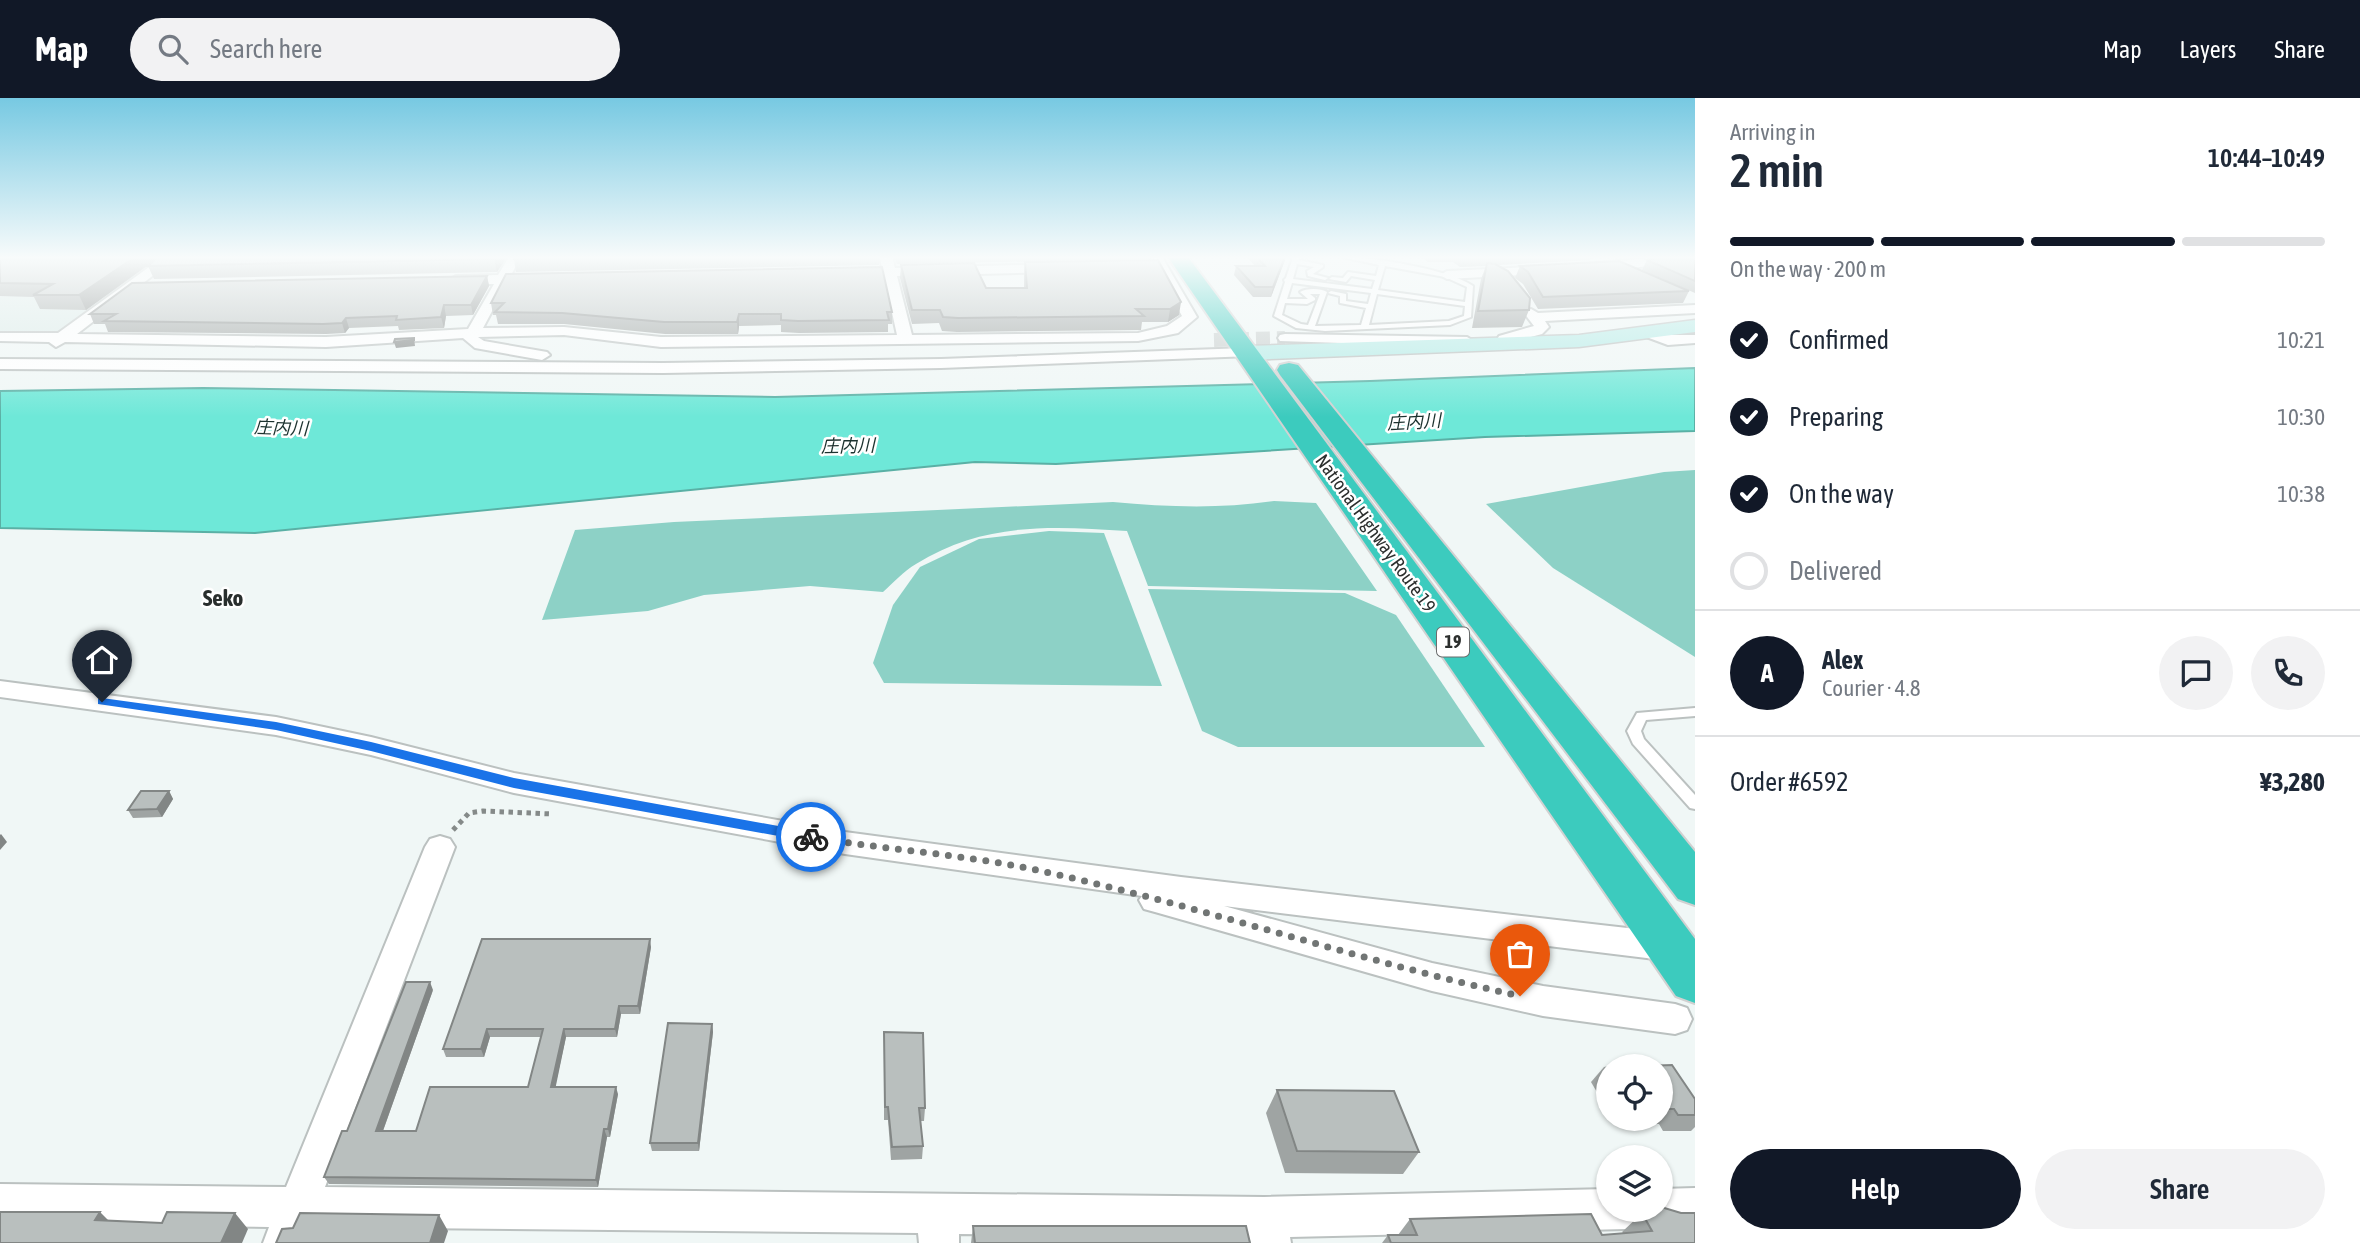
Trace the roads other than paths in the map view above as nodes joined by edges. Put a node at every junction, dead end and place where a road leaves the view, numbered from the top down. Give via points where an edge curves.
1 (98, 310) edge
2 (485, 310) edge
3 (899, 310) edge
4 (1187, 310) edge
5 (1220, 310) edge
6 (1279, 310) edge
7 (1317, 310) edge
8 (1367, 310) edge
9 (1468, 310) edge
10 (1527, 310) edge
11 (1678, 310) edge
12 (1539, 322) junction
13 (1695, 326) edge
14 (1311, 328) junction
15 (1364, 328) junction
16 (1668, 328) junction
17 (473, 331) junction
18 (1646, 332) junction
19 (0, 337) edge
20 (1695, 339) edge
21 (906, 340) junction
22 (1214, 340) tunnel mouth
23 (55, 342) junction
24 (1503, 344) junction
25 (0, 348) edge
26 (1266, 348) junction
27 (1038, 359) junction
28 (0, 364) edge
29 (248, 366) junction
30 (681, 367) junction
31 (0, 689) edge
32 (1695, 712) edge
33 (1695, 804) edge
34 (440, 847) dead end
35 (1025, 868) junction
36 (1695, 886) edge
37 (1675, 968) edge
38 (0, 1204) edge
39 (298, 1206) junction
40 (1695, 1208) edge
41 (1673, 1209) edge
42 (1596, 1211) edge
43 (938, 1228) edge
44 (1267, 1230) edge
45 (283, 1243) edge

1 - 23 street
2 - 17 street
3 - 21 street
4 - 21 street via 1190,317 1182,326 1138,337
5 - 26 highway, National Highway Route 19 / 19
6 - 14 lane via 1278,316
7 - 14 lane
8 - 15 lane
9 - 15 lane via 1467,317 1450,323
10 - 12 street
11 - 12 street
12 - 16 street
12 - 24 street via 1537,331 1504,339
13 - 16 main road
14 - 15 lane
16 - 18 main road
17 - 21 street via 564,331 661,342
17 - 23 street via 326,342
17 - 30 street via 470,338 480,345 573,359
18 - 20 street via 1668,340
18 - 24 main road
19 - 23 street
22 - 27 street
23 - 25 street
23 - 29 street
24 - 26 main road
26 - 27 street via 1151,358
26 - 36 highway, National Highway Route 19 / 19
26 - 37 highway, National Highway Route 19 / 19
27 - 30 street
28 - 29 street
29 - 30 street
31 - 35 street via 276,726 514,783 639,807
32 - 33 lane via 1642,716 1634,731
34 - 39 street
35 - 37 street
35 - 37 street via 1204,912 1432,977 1543,1001
38 - 39 street
39 - 43 street
39 - 45 street
40 - 41 street
42 - 44 street
43 - 44 street

